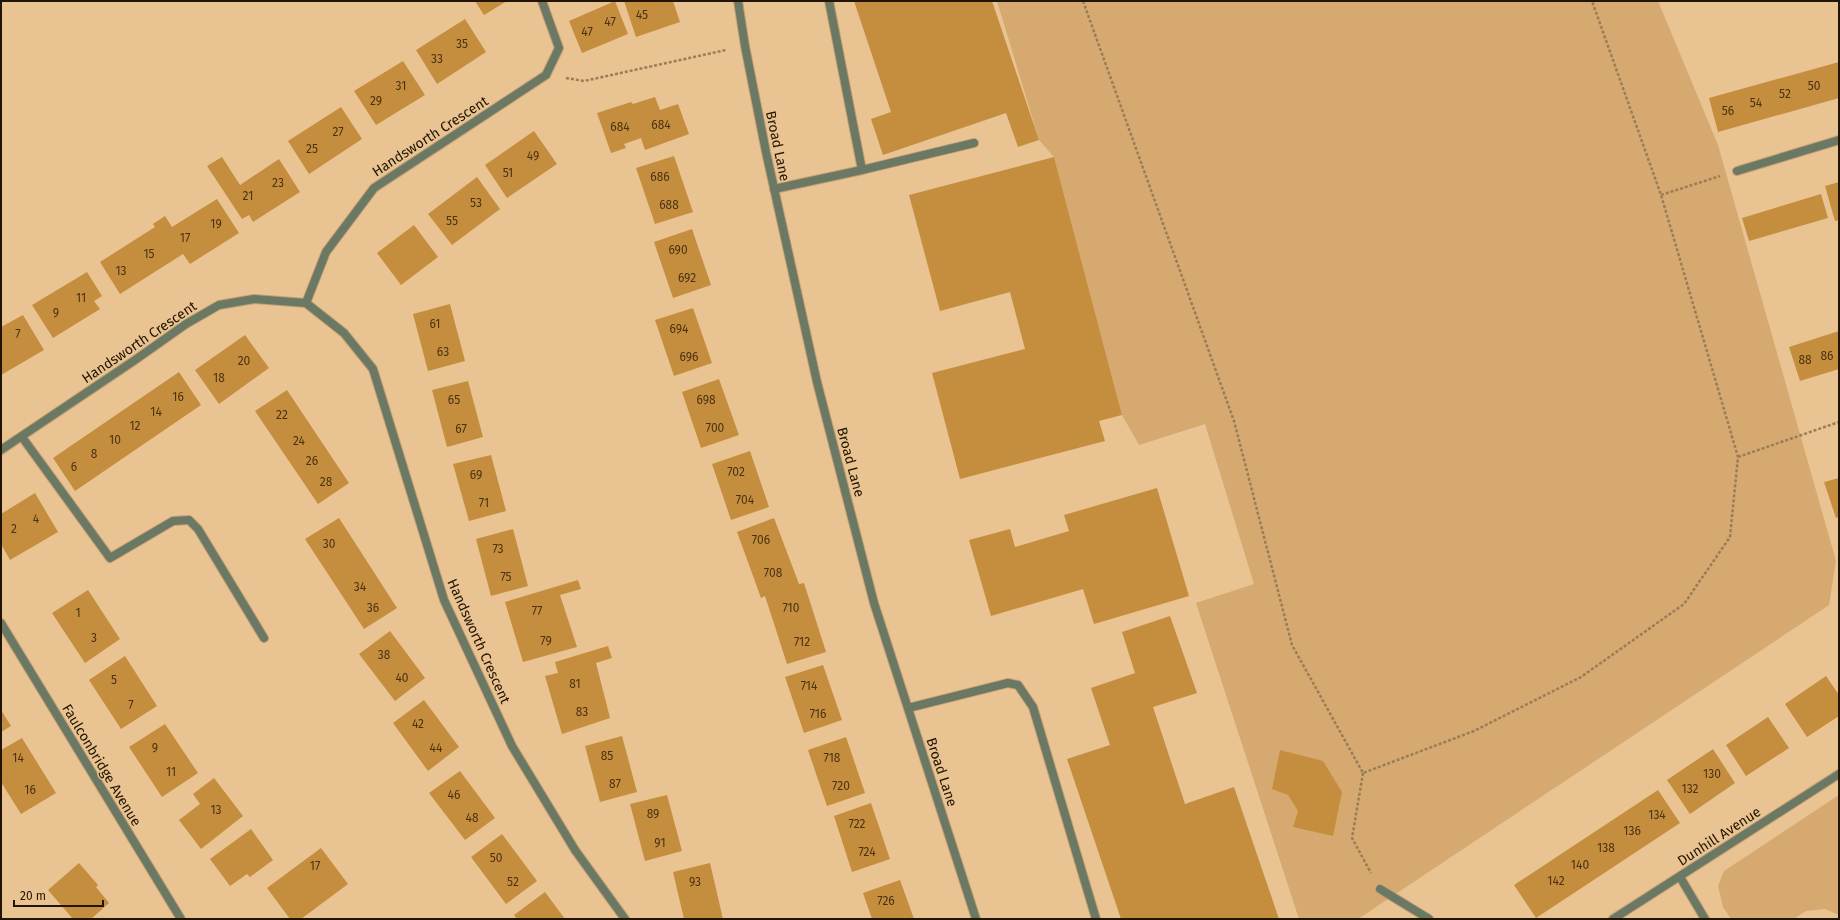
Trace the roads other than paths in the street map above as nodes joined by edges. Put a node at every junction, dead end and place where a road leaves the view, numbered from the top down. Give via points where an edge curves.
1 (542, 1) edge
2 (738, 1) edge
3 (829, 1) edge
4 (1839, 140) edge
5 (974, 143) dead end
6 (862, 170) junction
7 (1737, 171) road end
8 (774, 189) junction
9 (306, 303) junction
10 (22, 437) junction
11 (1, 450) edge
12 (1, 623) edge
13 (264, 638) dead end
14 (908, 708) junction
15 (1839, 774) edge
16 (1680, 877) junction
17 (1380, 889) road end
18 (181, 919) edge
19 (625, 919) edge
20 (976, 919) edge
21 (1096, 919) edge
22 (1429, 919) edge
23 (1613, 919) edge
24 (1705, 919) edge

1 - 9 street, Handsworth Crescent via 559,48 546,75 374,188 326,252
2 - 8 street, Broad Lane via 744,46
3 - 6 street
4 - 7 street
5 - 6 street
6 - 8 street
8 - 14 street, Broad Lane via 817,382 874,602
9 - 10 street, Handsworth Crescent via 254,299 219,305 186,324
9 - 19 street, Handsworth Crescent via 344,333 373,369 444,600 512,746 575,850
10 - 11 street, Handsworth Crescent
10 - 13 street via 110,558 173,521 190,520
12 - 18 street, Faulconbridge Avenue
14 - 20 street, Broad Lane
14 - 21 street via 1008,683 1018,685 1033,707
15 - 16 street, Dunhill Avenue
16 - 23 street, Dunhill Avenue
16 - 24 street
17 - 22 street

